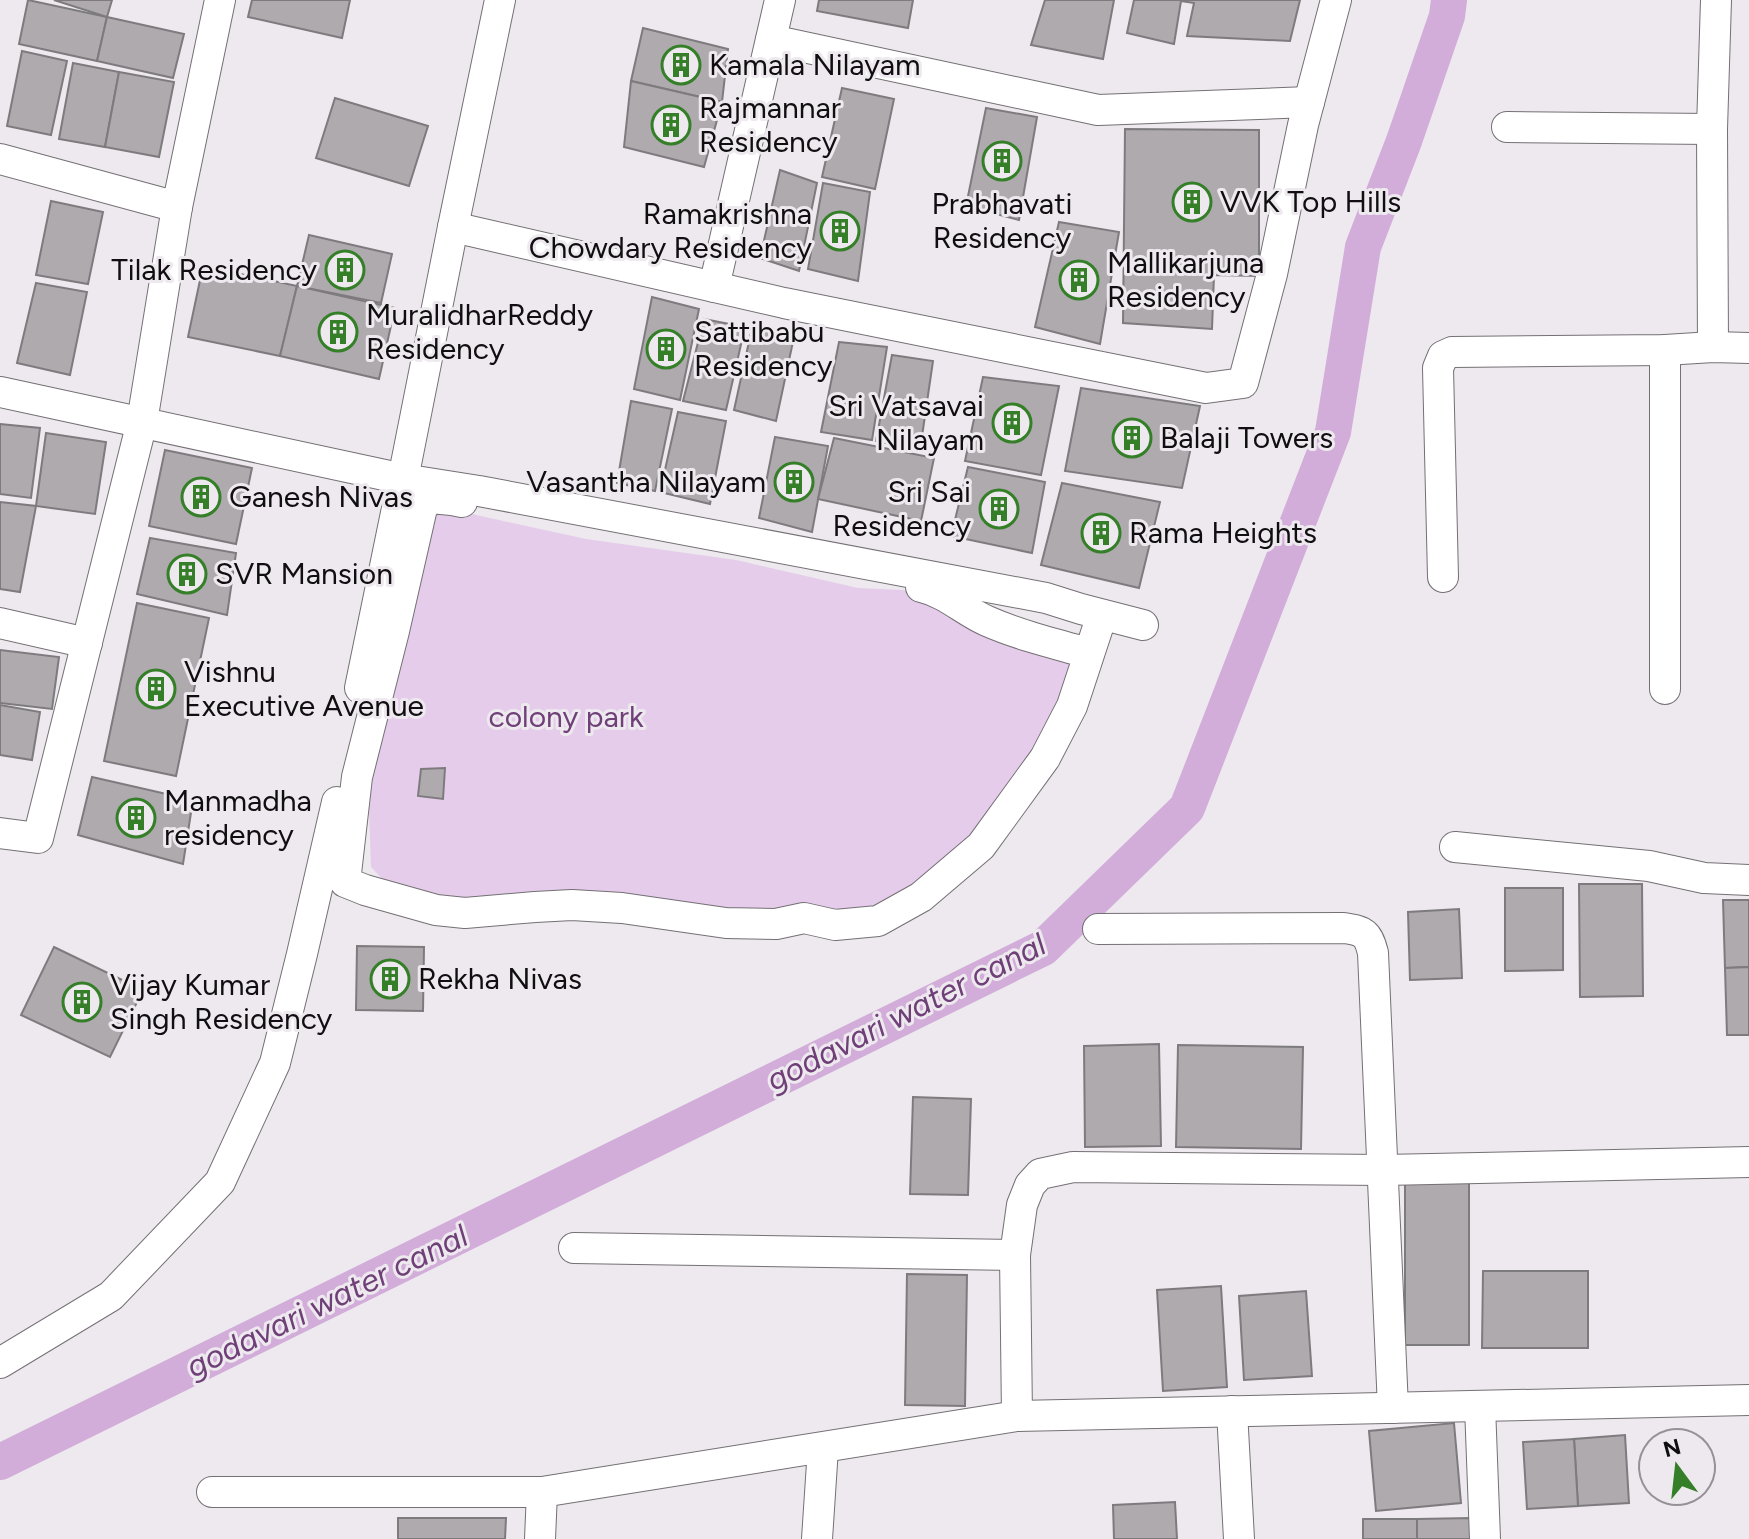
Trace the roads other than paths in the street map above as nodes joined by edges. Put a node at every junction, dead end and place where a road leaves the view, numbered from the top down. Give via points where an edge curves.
1 (220, 0) edge
2 (500, 0) edge
3 (780, 0) edge
4 (1336, 0) edge
5 (1716, 0) edge
6 (771, 40) junction
7 (1309, 102) junction
8 (1507, 127) dead end
9 (1712, 129) junction
10 (0, 159) edge
11 (177, 207) junction
12 (453, 227) junction
13 (714, 287) junction
14 (1713, 347) junction
15 (1749, 348) edge
16 (1665, 350) junction
17 (0, 392) edge
18 (142, 422) junction
19 (403, 479) junction
20 (1443, 577) dead end
21 (1102, 615) junction
22 (0, 623) edge
23 (1143, 625) dead end
24 (87, 643) junction
25 (1088, 653) junction
26 (1665, 689) dead end
27 (0, 833) edge
28 (1455, 847) dead end
29 (1749, 880) edge
30 (1098, 929) dead end
31 (1749, 1162) edge
32 (1384, 1170) junction
33 (574, 1248) dead end
34 (1015, 1255) junction
35 (0, 1363) edge
36 (1749, 1400) edge
37 (1480, 1406) junction
38 (1393, 1408) junction
39 (1232, 1411) junction
40 (1017, 1416) junction
41 (823, 1448) junction
42 (212, 1492) dead end
43 (542, 1492) junction
44 (540, 1539) edge
45 (817, 1539) edge
46 (1239, 1539) edge
47 (1485, 1539) edge

1 - 11 street
2 - 12 street
3 - 6 street
4 - 7 street
5 - 9 street
6 - 7 street via 1098,110
6 - 13 street
7 - 13 street via 1243,383 1206,388
8 - 9 street
9 - 14 street
10 - 11 street
11 - 18 street
12 - 13 street
12 - 19 street
14 - 15 street
14 - 16 street
16 - 20 street via 1443,356 1438,368
16 - 26 street
17 - 18 street
18 - 19 street
18 - 24 street
19 - 21 street via 1046,598
19 - 35 street via 336,805 275,1063 220,1182 111,1296
21 - 23 street
21 - 25 street
22 - 24 street
24 - 27 street via 38,838
25 - 25 street via 986,620 937,591 905,583 617,538 430,498 422,508 357,777 345,882 436,910 465,913 572,905 726,923 878,921 921,897 981,846 1045,758 1072,706
28 - 29 street
30 - 32 street via 1344,928 1369,938
31 - 32 street
32 - 34 street via 1073,1167 1040,1174 1022,1205
32 - 38 street
33 - 34 street
34 - 40 street
36 - 37 street
37 - 38 street
37 - 47 street
38 - 39 street
39 - 40 street
39 - 46 street
40 - 41 street
41 - 43 street
41 - 45 street
42 - 43 street
43 - 44 street

